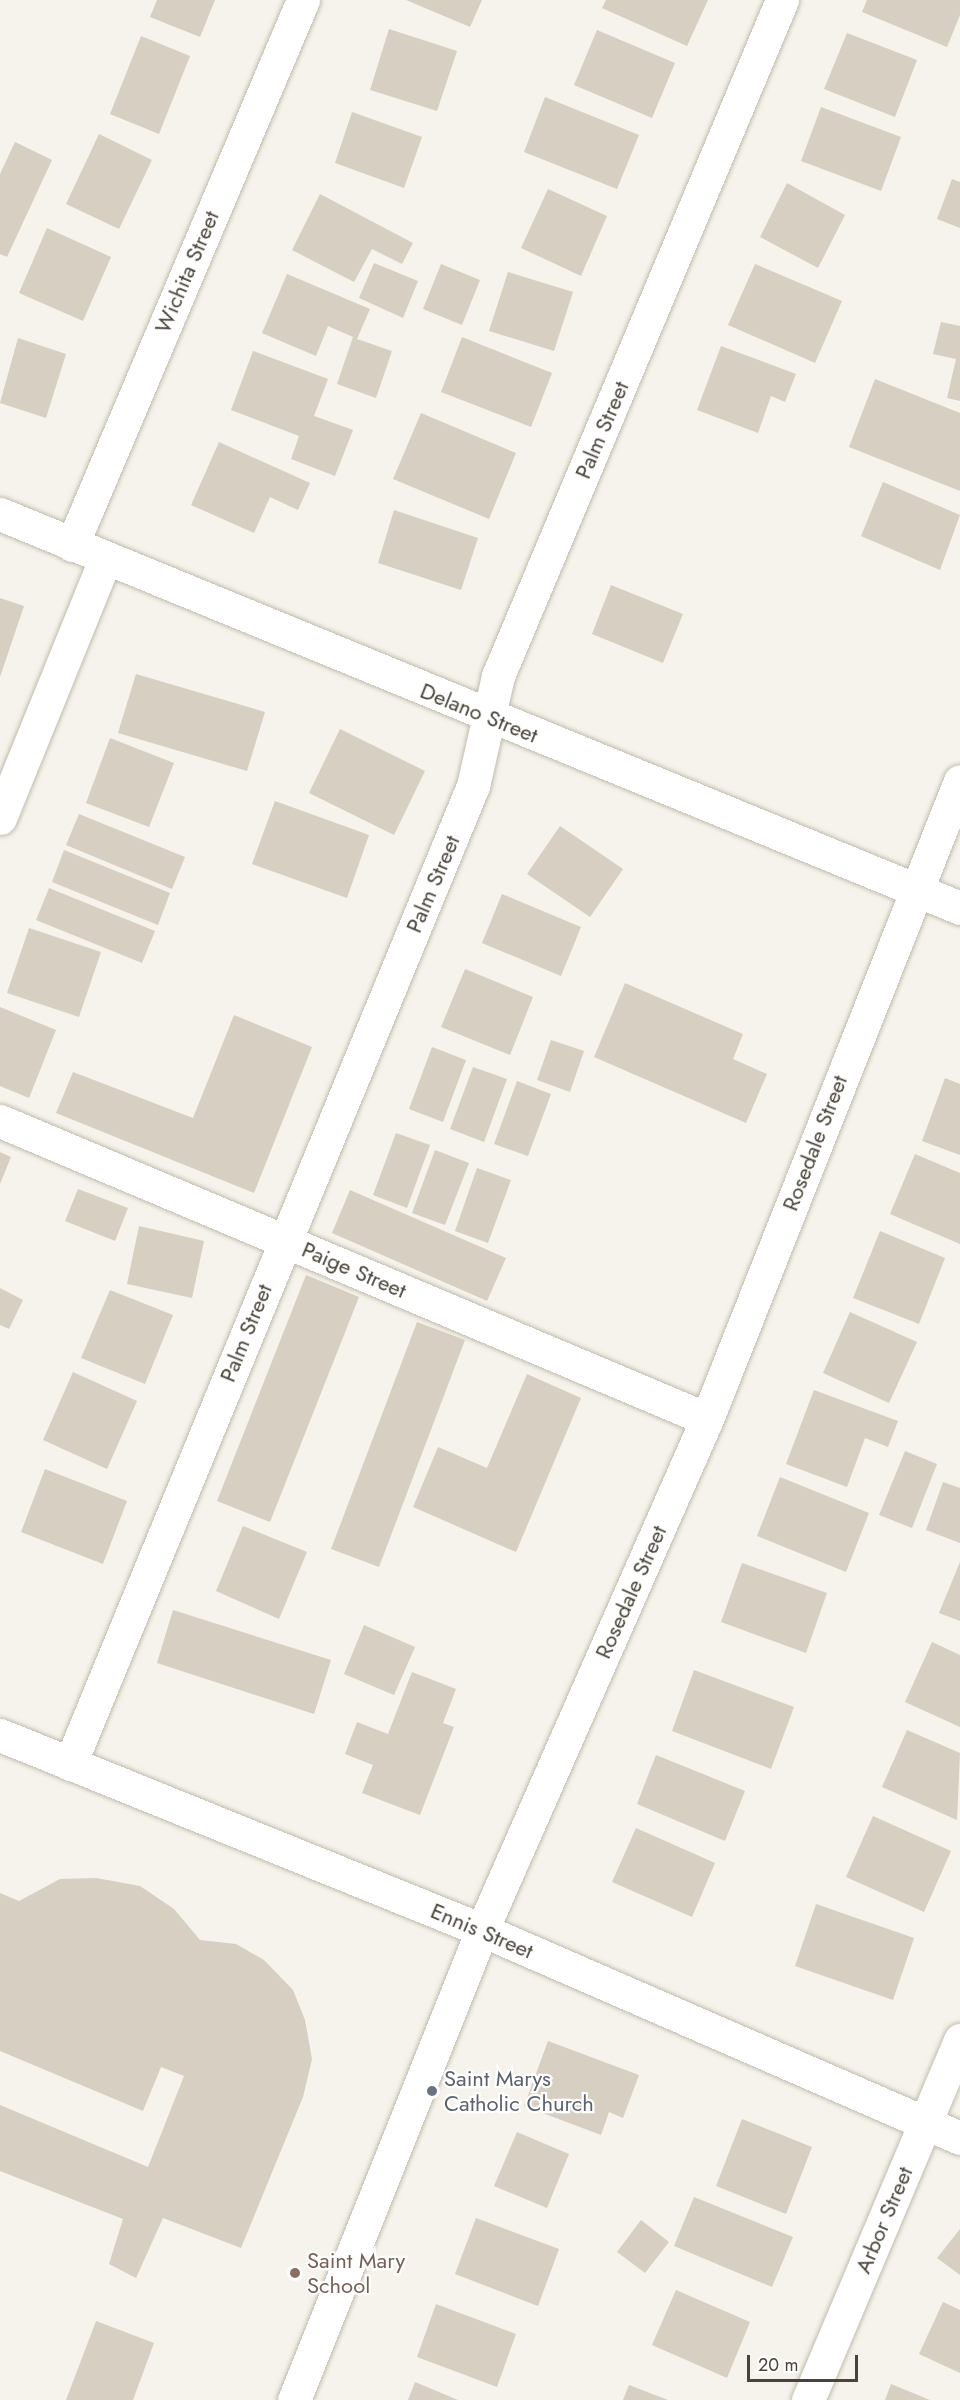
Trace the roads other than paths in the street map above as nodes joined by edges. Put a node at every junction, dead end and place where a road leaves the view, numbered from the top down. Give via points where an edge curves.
1 (303, 0) edge
2 (782, 0) edge
3 (0, 514) edge
4 (72, 545) junction
5 (105, 560) junction
6 (490, 718) junction
7 (960, 781) edge
8 (0, 818) edge
9 (914, 890) junction
10 (960, 908) edge
11 (0, 1121) edge
12 (283, 1240) junction
13 (707, 1419) junction
14 (0, 1735) edge
15 (70, 1764) junction
16 (482, 1930) junction
17 (960, 2040) edge
18 (925, 2124) junction
19 (960, 2138) edge
20 (294, 2400) edge
21 (808, 2400) edge

1 - 4 street, Wichita Street
2 - 6 street, Palm Street via 498,676
3 - 4 street, Delano Street
4 - 5 street, Delano Street
5 - 6 street, Delano Street
5 - 8 street
6 - 9 street, Delano Street
6 - 12 street, Palm Street via 473,786
7 - 9 street, Rosedale Street
9 - 10 street, Delano Street
9 - 13 street, Rosedale Street
11 - 12 street, Paige Street
12 - 13 street, Paige Street
12 - 15 street, Palm Street
13 - 16 street, Rosedale Street
14 - 15 street, Ennis Street
15 - 16 street, Ennis Street
16 - 18 street, Ennis Street
16 - 20 street, Rosedale Street
17 - 18 street, Arbor Street
18 - 19 street, Ennis Street
18 - 21 street, Arbor Street

